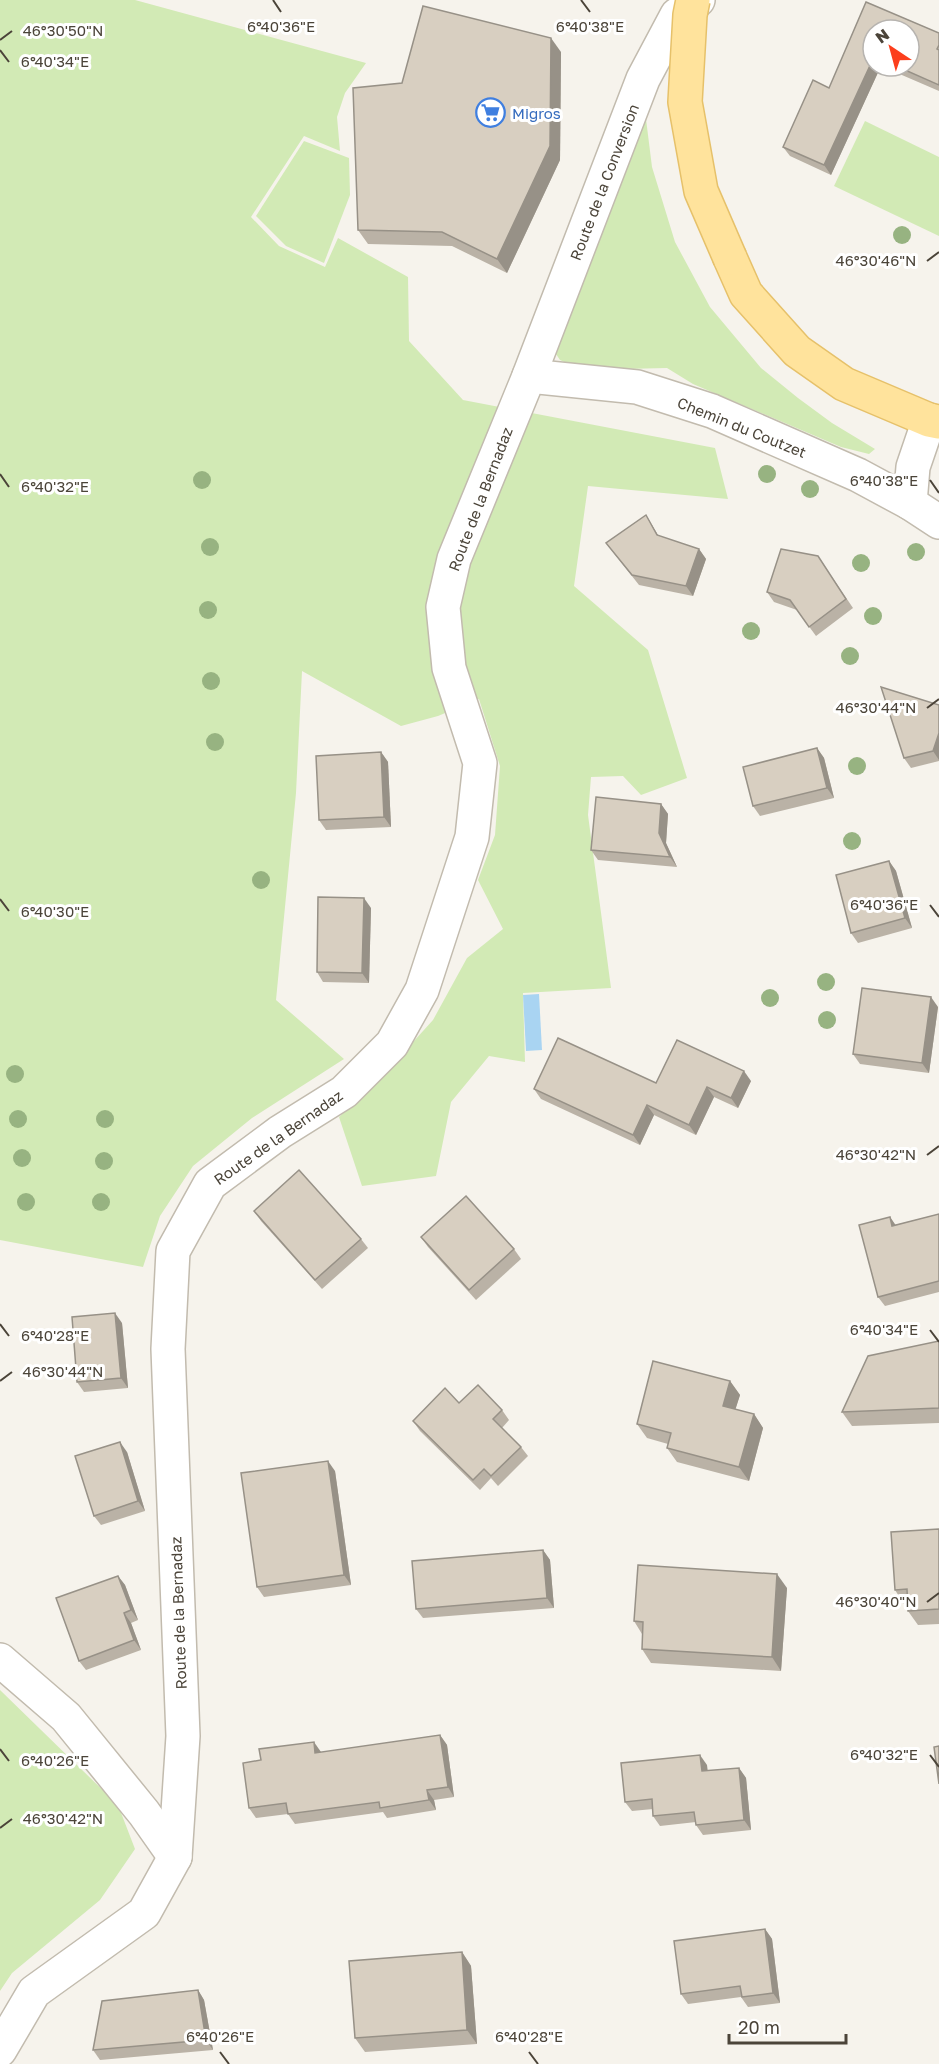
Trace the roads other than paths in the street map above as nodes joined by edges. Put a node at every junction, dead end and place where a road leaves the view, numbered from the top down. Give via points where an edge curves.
1 (695, 0) edge
2 (529, 376) junction
3 (934, 421) edge
4 (910, 503) junction
5 (939, 522) edge
6 (0, 1660) edge
7 (175, 1857) junction
8 (0, 2050) edge

1 - 2 street, Route de la Conversion via 677,15 643,79
1 - 3 main road, bridge via 690,15 685,102 701,191 746,294 797,351 844,384
2 - 4 street, Chemin du Coutzet via 637,387 712,411 858,475
2 - 7 street, Route de la Bernadaz via 454,559 443,607 449,668 480,763 472,837 422,990 392,1044 344,1092 280,1132 210,1184 173,1251 168,1349 183,1736
3 - 4 street via 913,467
4 - 5 street, Chemin du Coutzet
6 - 7 street via 66,1717
7 - 8 street, Route de la Bernadaz via 144,1913 34,1992

